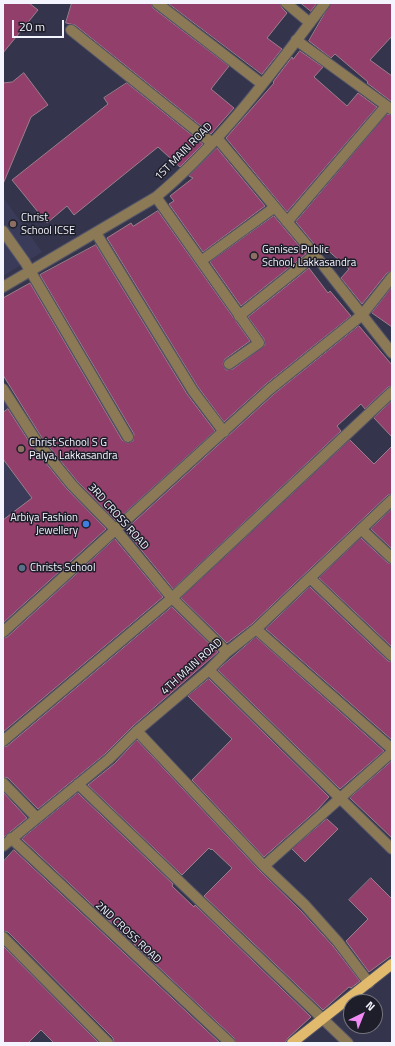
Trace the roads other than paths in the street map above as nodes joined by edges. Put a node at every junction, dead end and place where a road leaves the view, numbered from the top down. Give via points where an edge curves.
1 (157, 3) edge
2 (286, 3) edge
3 (325, 3) edge
4 (310, 23) junction
5 (71, 30) dead end
6 (296, 40) junction
7 (262, 84) junction
8 (389, 108) edge
9 (214, 140) junction
10 (156, 196) junction
11 (275, 206) junction
12 (287, 222) junction
13 (3, 231) edge
14 (96, 233) junction
15 (315, 255) junction
16 (201, 261) junction
17 (30, 271) junction
18 (392, 277) edge
19 (3, 287) edge
20 (362, 314) junction
21 (239, 316) junction
22 (392, 353) edge
23 (229, 364) dead end
24 (3, 389) edge
25 (392, 392) edge
26 (224, 432) junction
27 (128, 437) dead end
28 (392, 500) edge
29 (361, 529) junction
30 (116, 530) junction
31 (392, 558) edge
32 (310, 578) junction
33 (172, 598) junction
34 (256, 629) junction
35 (3, 632) edge
36 (227, 652) junction
37 (392, 656) edge
38 (209, 670) junction
39 (137, 732) junction
40 (3, 741) edge
41 (392, 751) edge
42 (3, 783) edge
43 (78, 784) junction
44 (340, 799) junction
45 (36, 817) junction
46 (11, 838) junction
47 (3, 846) edge
48 (392, 849) edge
49 (264, 866) junction
50 (3, 937) edge
51 (392, 964) edge
52 (369, 983) junction
53 (322, 1019) junction
54 (108, 1043) edge
55 (230, 1043) edge
56 (292, 1043) edge
57 (348, 1043) edge

1 - 7 street
2 - 4 street
3 - 4 street, 1ST MAIN ROAD
4 - 6 street, 1ST MAIN ROAD
5 - 9 street
6 - 7 street, 1ST MAIN ROAD
6 - 8 street
7 - 9 street, 1ST MAIN ROAD
8 - 12 street
9 - 10 street, 1ST MAIN ROAD via 178,178
9 - 11 street
10 - 14 street, 1ST MAIN ROAD
10 - 16 street
11 - 12 street
11 - 16 street
12 - 15 street
13 - 17 street
14 - 17 street, 1ST MAIN ROAD
14 - 26 street via 193,391
15 - 20 street
15 - 21 street
16 - 21 street
17 - 19 street, 1ST MAIN ROAD
17 - 27 street
18 - 20 street
20 - 22 street
20 - 26 street via 270,389
21 - 23 street via 259,343
24 - 30 street, 3RD CROSS ROAD via 37,442 72,485
25 - 33 street
26 - 30 street
28 - 29 street, 4TH MAIN ROAD
29 - 31 street
29 - 32 street, 4TH MAIN ROAD
30 - 33 street, 3RD CROSS ROAD
30 - 35 street
32 - 34 street, 4TH MAIN ROAD
32 - 37 street
33 - 36 street, 3RD CROSS ROAD
33 - 40 street
34 - 36 street, 4TH MAIN ROAD
34 - 41 street
36 - 38 street, 4TH MAIN ROAD
38 - 39 street, 4TH MAIN ROAD
38 - 44 street
39 - 43 street, 4TH MAIN ROAD
39 - 49 street
41 - 44 street
42 - 45 street
43 - 45 street, 4TH MAIN ROAD
43 - 53 street
44 - 48 street
44 - 49 street
45 - 46 street, 4TH MAIN ROAD
46 - 47 street, 4TH MAIN ROAD
46 - 55 street, 2ND CROSS ROAD
49 - 52 street via 304,904 338,942
50 - 54 street
51 - 52 main road
52 - 53 main road
53 - 56 main road
53 - 57 street

